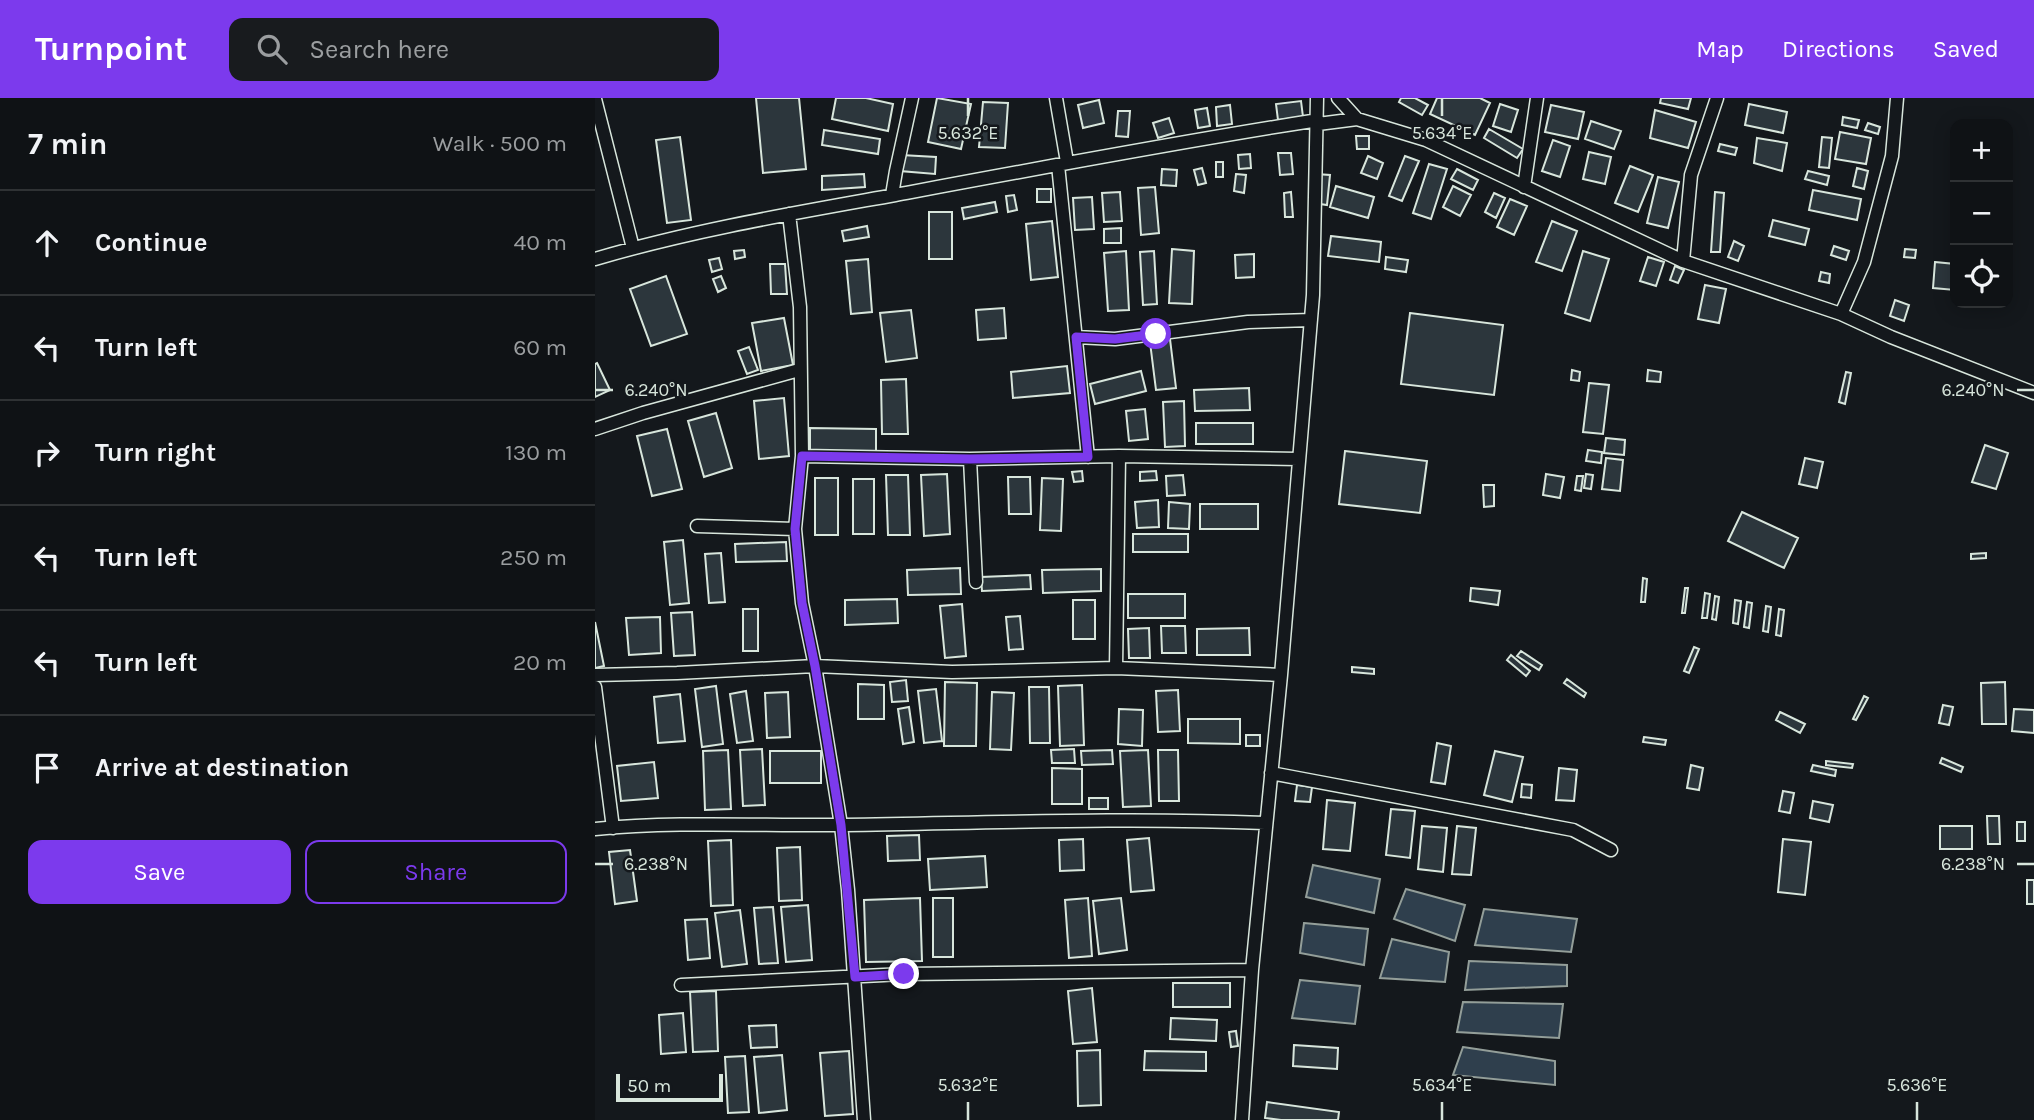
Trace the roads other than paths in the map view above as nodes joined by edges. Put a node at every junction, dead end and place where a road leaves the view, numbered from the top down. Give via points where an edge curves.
1 (912, 98) edge
2 (1056, 98) edge
3 (1317, 98) edge
4 (1338, 98) edge
5 (1537, 98) edge
6 (1717, 98) edge
7 (1897, 98) edge
8 (595, 99) edge
9 (1357, 119) junction
10 (1318, 124) junction
11 (1063, 164) junction
12 (1524, 187) junction
13 (892, 195) junction
14 (789, 214) junction
15 (633, 248) junction
16 (595, 258) edge
17 (1683, 261) junction
18 (1841, 314) junction
19 (1311, 320) junction
20 (1076, 337) junction
21 (799, 370) junction
22 (2034, 393) edge
23 (595, 429) edge
24 (802, 456) junction
25 (1119, 456) junction
26 (1088, 457) junction
27 (970, 459) junction
28 (1298, 459) junction
29 (697, 526) dead end
30 (795, 529) junction
31 (976, 582) dead end
32 (815, 666) junction
33 (1116, 668) junction
34 (595, 675) edge
35 (1281, 675) junction
36 (595, 687) edge
37 (1271, 773) junction
38 (1265, 823) junction
39 (841, 825) junction
40 (613, 828) junction
41 (595, 829) edge
42 (1611, 850) dead end
43 (1252, 971) junction
44 (855, 977) junction
45 (681, 985) dead end
46 (864, 1120) edge
47 (1242, 1120) edge

1 - 13 street
2 - 11 street
3 - 10 street
4 - 9 street
5 - 12 street
6 - 17 street via 1691,175
7 - 18 street via 1892,156 1864,262
8 - 15 street
9 - 10 street
9 - 12 street via 1426,141
10 - 11 street via 1312,121
10 - 19 street
11 - 13 street
11 - 20 street
12 - 17 street
13 - 14 street
14 - 15 street
14 - 21 street via 800,307
15 - 16 street
17 - 18 street
18 - 22 street
19 - 20 street via 1248,322 1115,339
19 - 28 street
20 - 26 street
21 - 23 street
21 - 24 street
24 - 27 street
24 - 30 street
25 - 26 street
25 - 28 street
25 - 33 street
26 - 27 street
27 - 31 street
28 - 35 street
29 - 30 street
30 - 32 street via 802,603
32 - 33 street via 952,672
32 - 34 street
32 - 39 street
33 - 35 street
35 - 37 street
36 - 40 street
37 - 38 street
37 - 42 street via 1573,830
38 - 39 street
38 - 43 street
39 - 40 street
39 - 44 street
40 - 41 street
43 - 44 street
43 - 47 street
44 - 45 street
44 - 46 street

